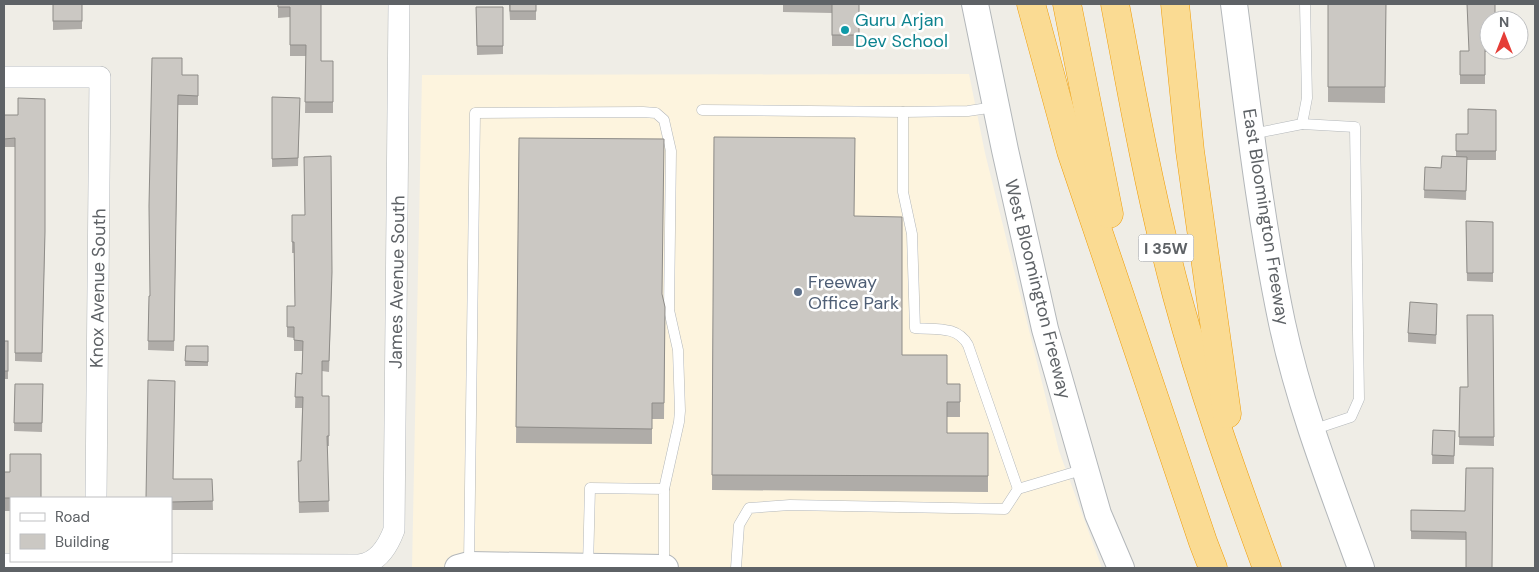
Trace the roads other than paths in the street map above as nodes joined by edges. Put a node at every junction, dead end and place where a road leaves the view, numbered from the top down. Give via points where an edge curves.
1 (399, 4) edge
2 (975, 4) edge
3 (1031, 4) edge
4 (1067, 4) edge
5 (1114, 4) edge
6 (1175, 4) edge
7 (1234, 4) edge
8 (1305, 4) edge
9 (4, 76) edge
10 (996, 107) junction
11 (702, 110) dead end
12 (903, 112) junction
13 (1302, 124) junction
14 (1251, 134) junction
15 (1139, 353) junction
16 (1311, 430) junction
17 (1085, 468) junction
18 (1237, 488) junction
19 (664, 489) junction
20 (1018, 489) junction
21 (96, 497) edge
22 (95, 562) edge
23 (4, 564) edge
24 (588, 566) junction
25 (463, 567) edge
26 (664, 568) edge
27 (736, 568) edge
28 (1121, 568) edge
29 (1214, 568) edge
30 (1267, 568) edge
31 (1362, 568) edge

1 - 22 street, James Avenue South via 394,530 389,543 379,556 364,564 353,565
2 - 10 street, West Bloomington Freeway
3 - 15 highway via 1072,151
4 - 15 highway, I 35W via 1098,168
5 - 18 highway, I 35W via 1177,295
6 - 18 highway via 1190,151
7 - 14 street, East Bloomington Freeway
8 - 13 lane via 1307,98
9 - 21 street, Knox Avenue South via 100,78
10 - 12 lane
10 - 17 street, West Bloomington Freeway via 1045,329
11 - 12 lane
12 - 20 lane via 903,192 912,234 915,328 956,331 963,336
13 - 14 lane
13 - 16 lane via 1355,127 1359,399 1351,417
14 - 16 street, East Bloomington Freeway via 1282,324
15 - 29 highway, I 35W
16 - 31 street, East Bloomington Freeway
17 - 20 lane
17 - 28 street, West Bloomington Freeway via 1098,514
18 - 30 highway, I 35W
19 - 24 lane via 590,488
19 - 25 lane via 680,411 678,350 669,310 671,151 664,120 656,113 643,112 475,113
19 - 26 lane
20 - 27 lane via 1005,509 790,505 749,508 739,525
22 - 23 street
24 - 25 street
24 - 26 street

